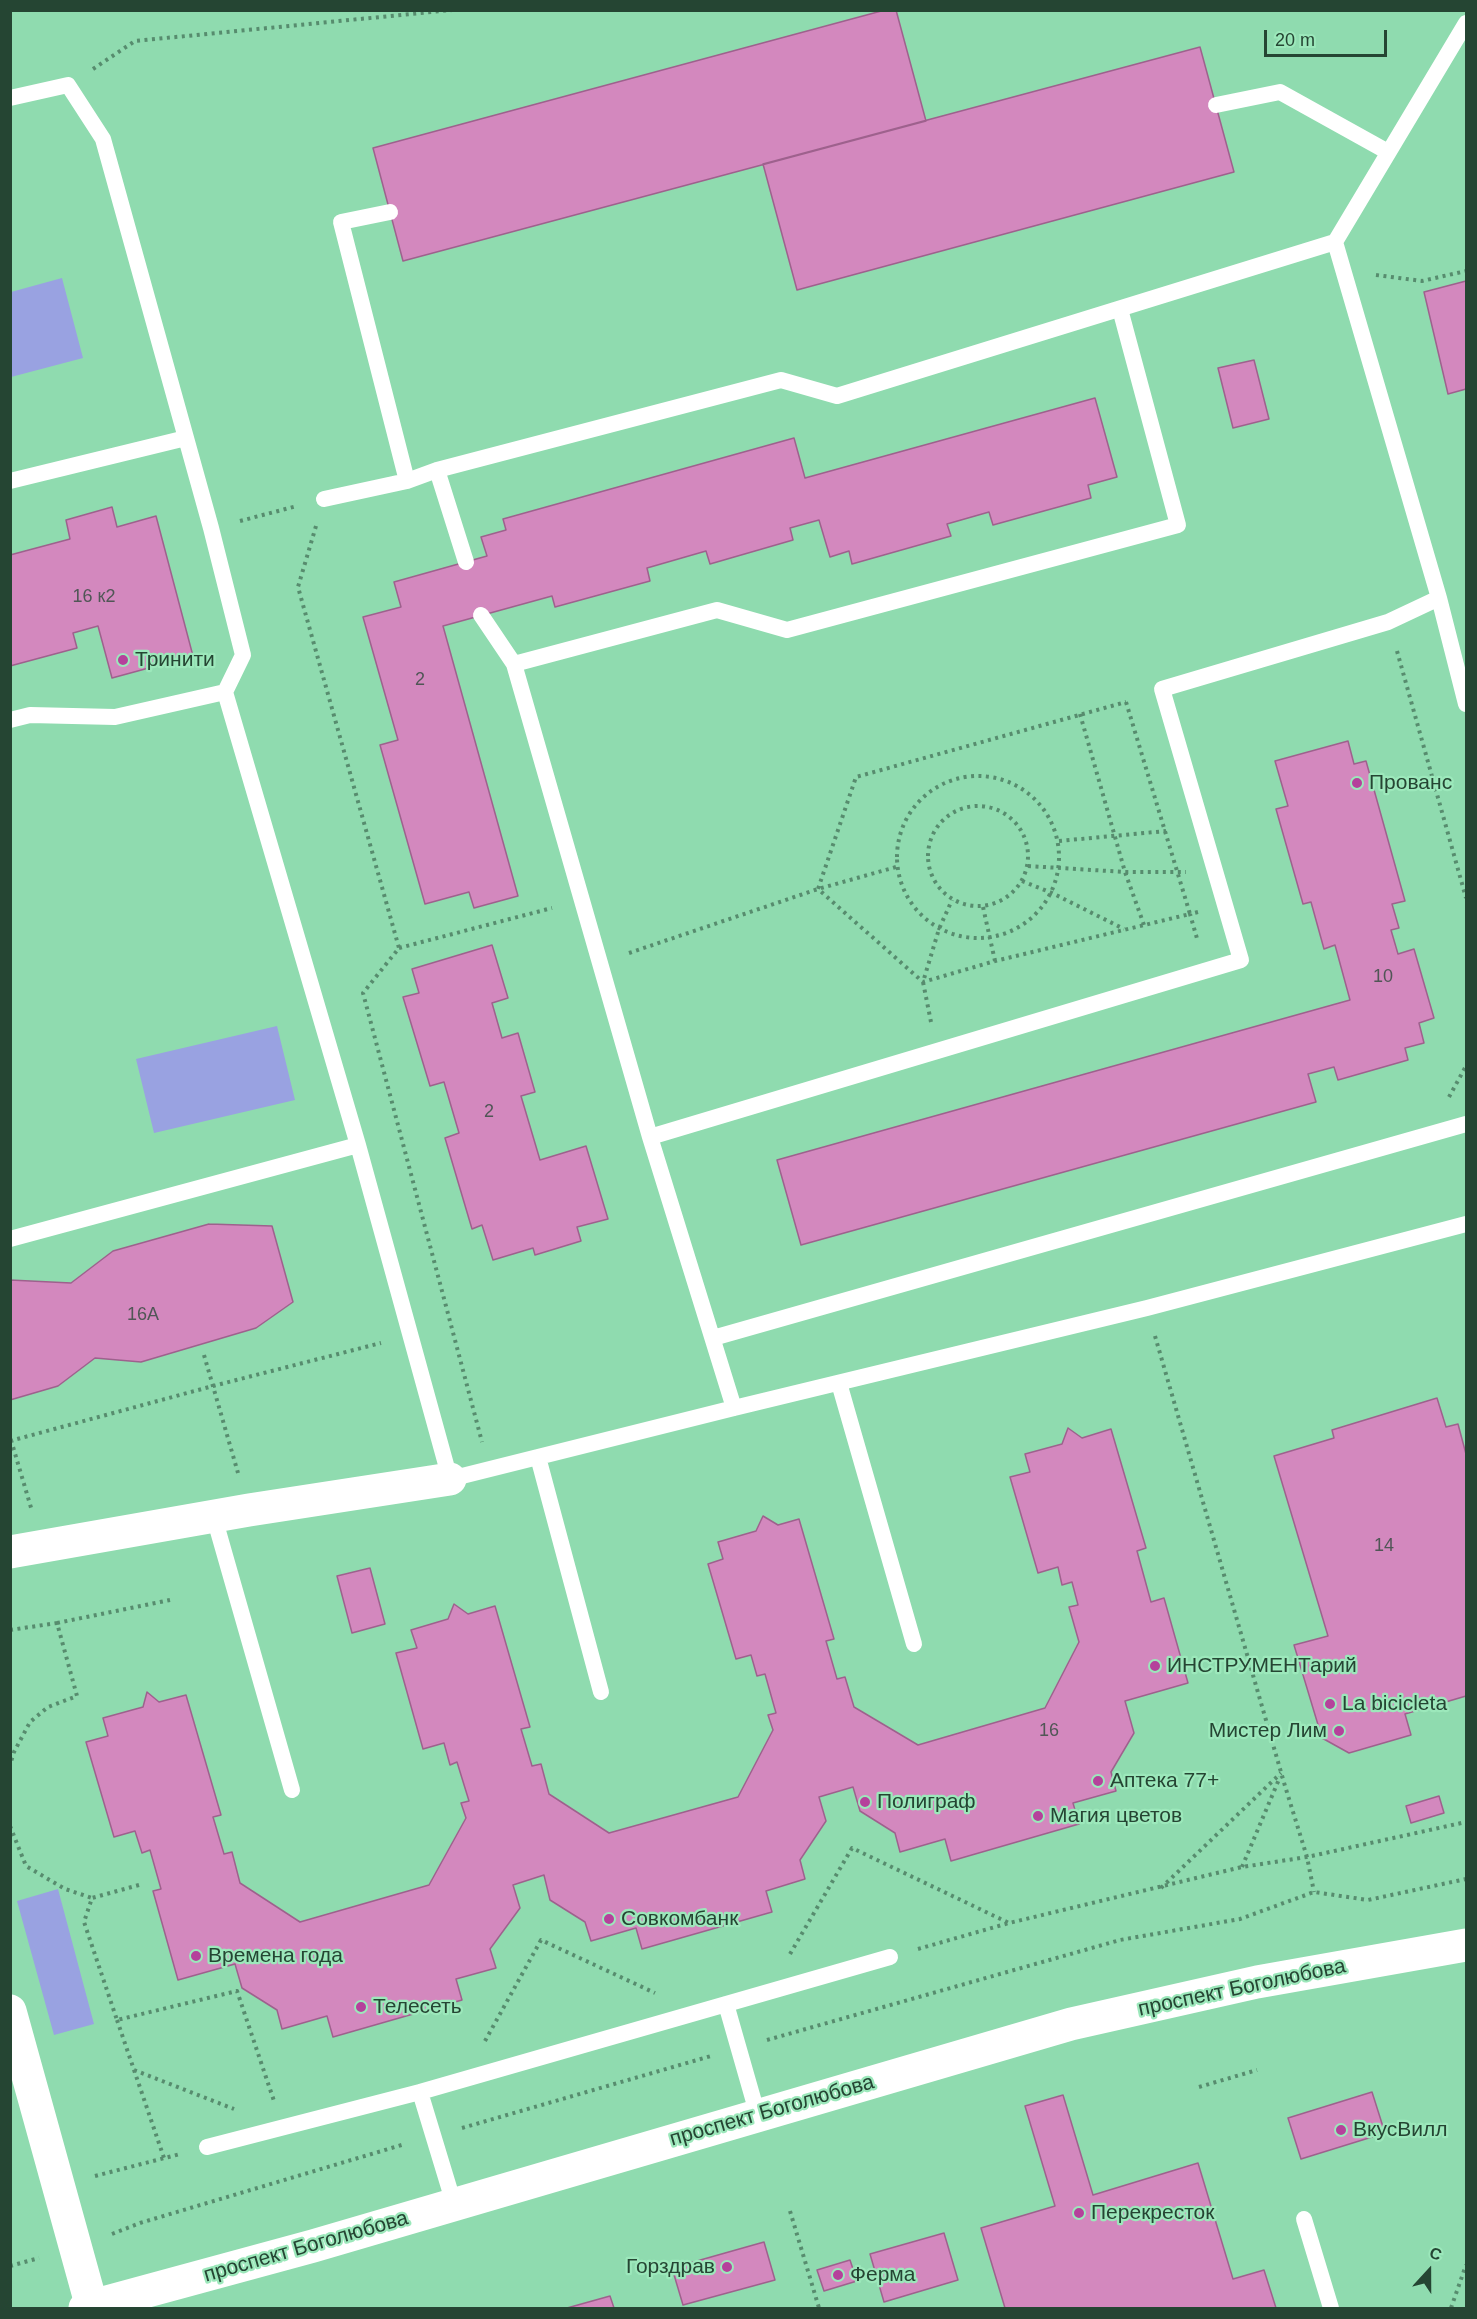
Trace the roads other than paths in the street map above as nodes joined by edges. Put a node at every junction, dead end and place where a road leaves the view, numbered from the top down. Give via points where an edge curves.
1 (1467, 23) edge
2 (10, 98) edge
3 (1216, 105) dead end
4 (1388, 152) junction
5 (390, 212) dead end
6 (1335, 242) junction
7 (1120, 309) junction
8 (186, 438) junction
9 (437, 470) junction
10 (10, 481) edge
11 (407, 482) junction
12 (324, 500) road end
13 (466, 562) dead end
14 (1439, 598) junction
15 (481, 615) dead end
16 (514, 664) junction
17 (225, 692) junction
18 (1467, 704) edge
19 (10, 720) edge
20 (1467, 1124) edge
21 (650, 1137) junction
22 (358, 1144) junction
23 (1467, 1224) edge
24 (10, 1239) edge
25 (713, 1338) junction
26 (839, 1383) junction
27 (734, 1408) junction
28 (538, 1457) junction
29 (450, 1479) junction
30 (214, 1517) junction
31 (10, 1552) edge
32 (914, 1644) dead end
33 (601, 1692) dead end
34 (292, 1790) dead end
35 (1467, 1945) edge
36 (890, 1957) road end
37 (726, 2004) junction
38 (10, 2011) edge
39 (420, 2092) junction
40 (758, 2116) junction
41 (207, 2147) road end
42 (454, 2204) junction
43 (1304, 2219) dead end
44 (89, 2308) edge
45 (1331, 2308) edge

1 - 4 lane
2 - 8 lane via 68,85 103,139
3 - 4 lane via 1280,92
4 - 6 lane
5 - 11 lane via 341,222
6 - 7 lane
6 - 14 lane
7 - 9 lane via 837,396 781,380
7 - 16 lane via 1178,525 787,630 717,609
8 - 10 lane
8 - 17 lane via 243,655
9 - 11 lane
9 - 13 lane
11 - 12 lane
14 - 18 lane
14 - 21 lane via 1388,621 1162,689 1241,960
15 - 16 lane
16 - 21 lane
17 - 19 lane via 116,717 30,715
17 - 22 lane
20 - 25 lane
21 - 25 lane
22 - 24 lane
22 - 29 lane
23 - 26 lane
25 - 27 lane
26 - 27 lane
26 - 32 lane
27 - 28 lane
28 - 29 lane
28 - 33 lane
29 - 30 main road
30 - 31 main road
30 - 34 lane
35 - 40 main road, проспект Боголюбова via 1257,1982 1071,2024
36 - 37 lane
37 - 39 lane
37 - 40 lane
38 - 44 main road
39 - 41 lane
39 - 42 lane
40 - 42 main road, проспект Боголюбова
42 - 44 main road, проспект Боголюбова
43 - 45 lane

